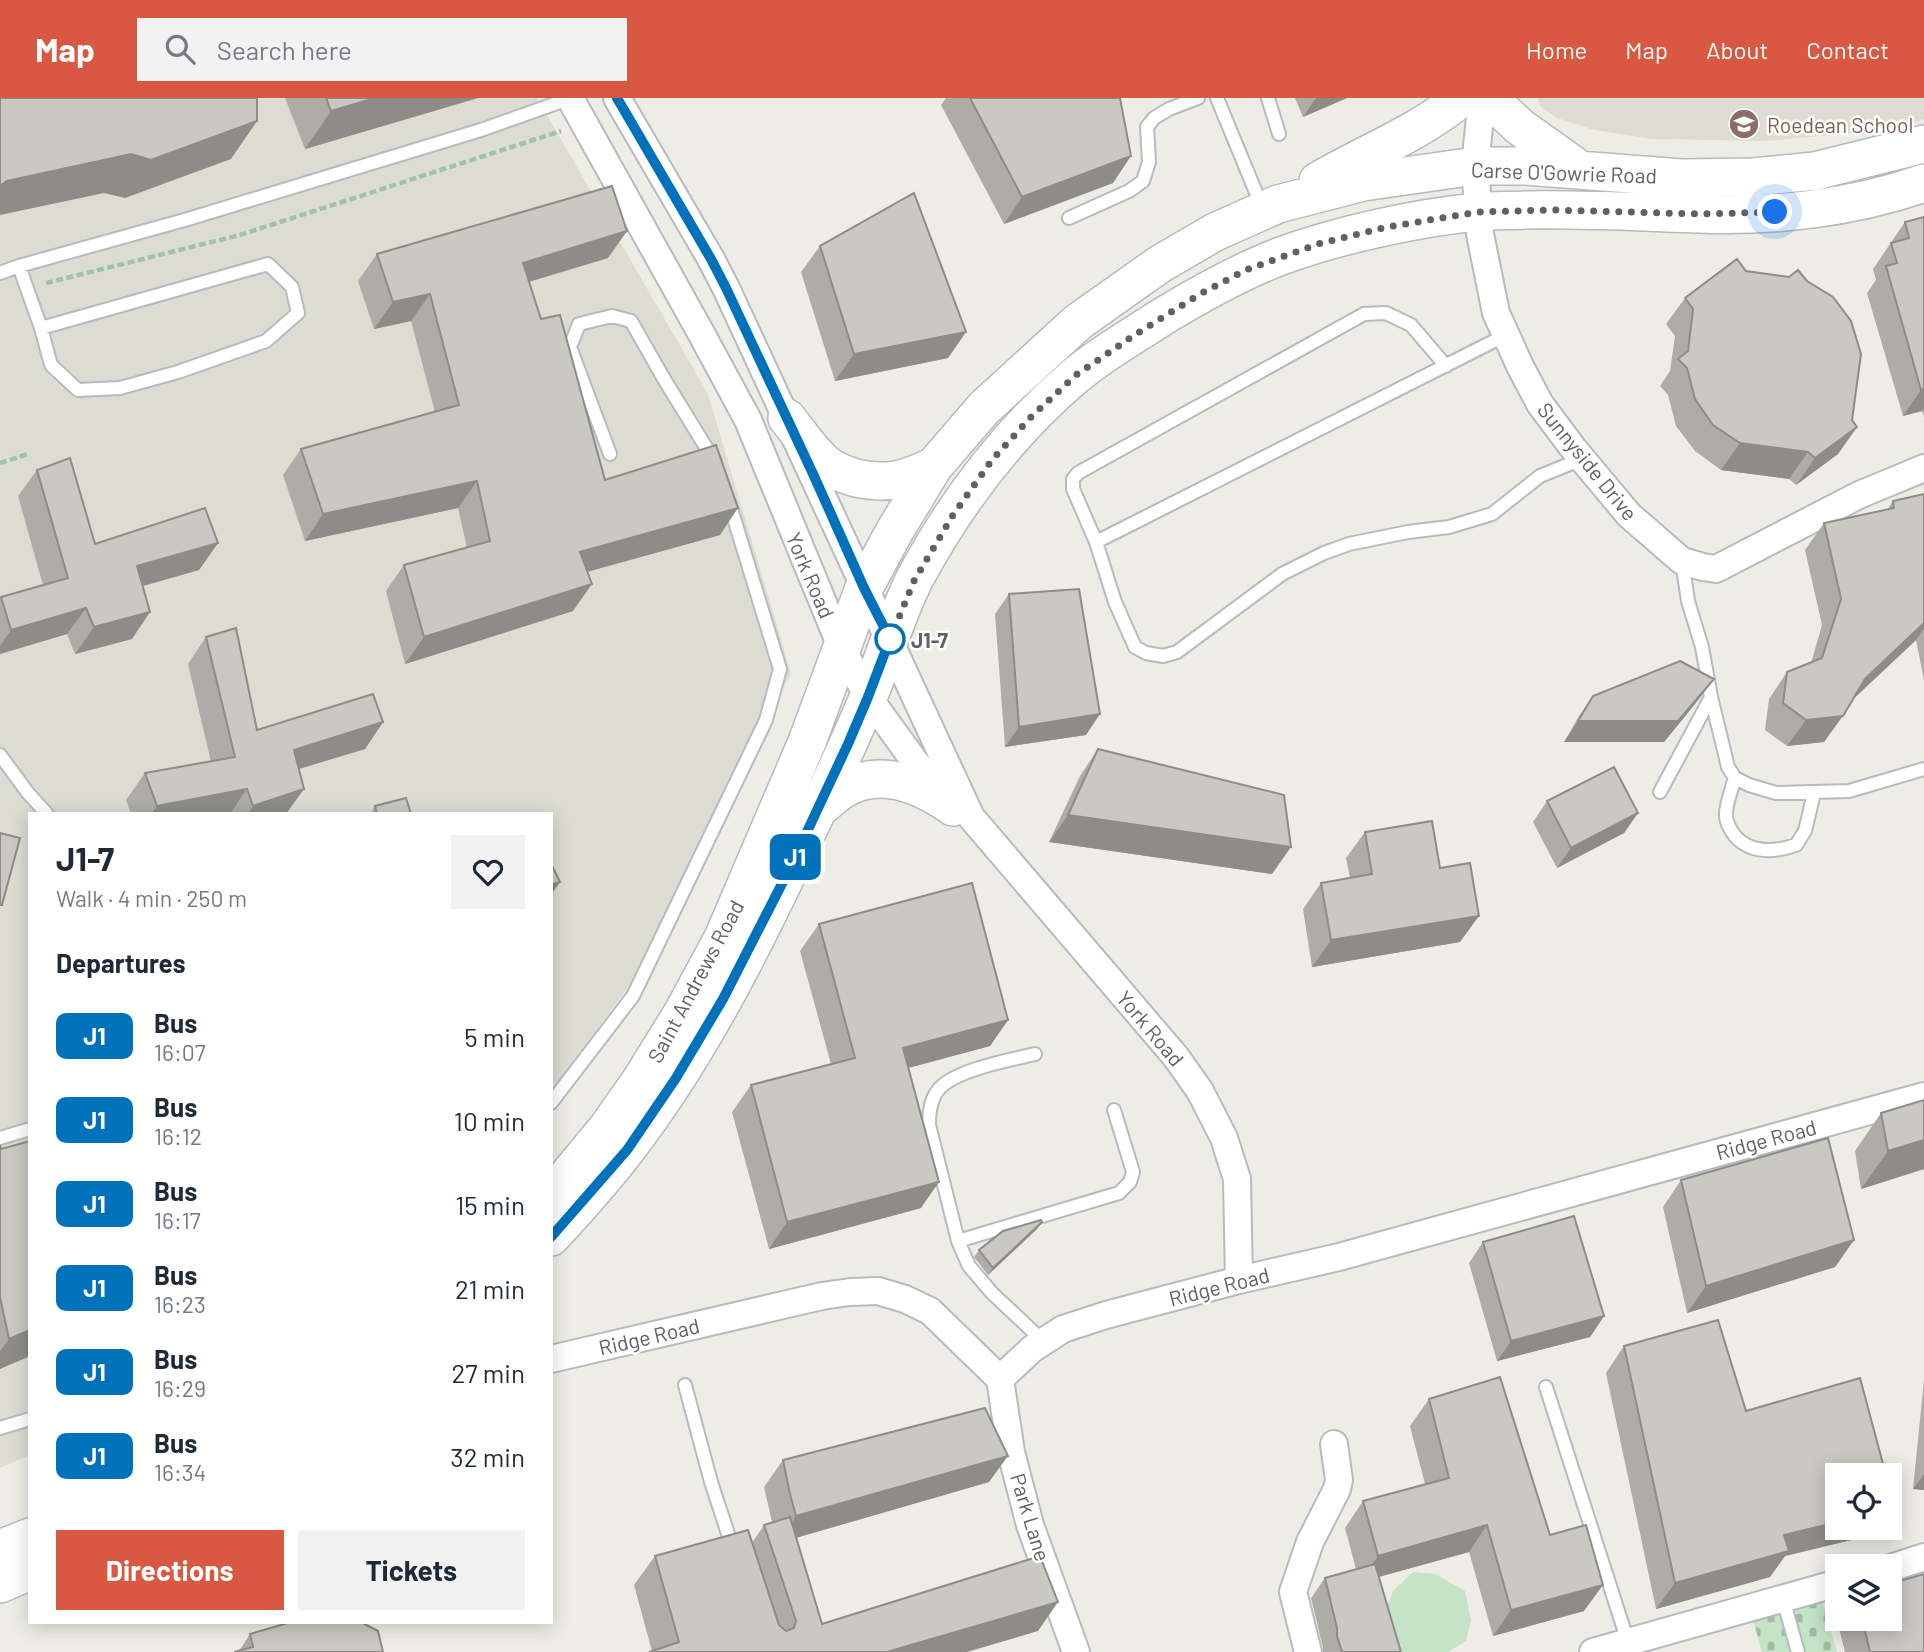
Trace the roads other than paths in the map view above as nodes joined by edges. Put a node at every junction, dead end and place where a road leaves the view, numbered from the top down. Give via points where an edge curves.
1 (571, 98) edge
2 (617, 98) edge
3 (1198, 98) edge
4 (1217, 98) edge
5 (1268, 98) edge
6 (1461, 98) edge
7 (1482, 98) edge
8 (1489, 98) edge
9 (1279, 134) dead end
10 (1924, 144) edge
11 (1475, 166) junction
12 (1582, 171) junction
13 (1924, 183) edge
14 (1271, 207) junction
15 (1478, 212) junction
16 (1069, 218) dead end
17 (19, 266) junction
18 (0, 273) edge
19 (726, 288) junction
20 (687, 307) junction
21 (41, 328) junction
22 (1506, 335) junction
23 (1446, 366) junction
24 (788, 418) junction
25 (610, 454) dead end
26 (1582, 459) junction
27 (934, 466) junction
28 (1924, 468) edge
29 (719, 470) edge
30 (723, 483) edge
31 (1096, 542) junction
32 (1682, 561) junction
33 (864, 588) junction
34 (890, 639) junction
35 (842, 649) junction
36 (868, 697) junction
37 (1711, 697) junction
38 (0, 755) edge
39 (1924, 769) edge
40 (1735, 778) junction
41 (1660, 792) dead end
42 (1814, 793) junction
43 (816, 811) junction
44 (45, 812) edge
45 (962, 812) junction
46 (1035, 1054) dead end
47 (1924, 1096) edge
48 (553, 1100) edge
49 (1114, 1110) dead end
50 (28, 1130) edge
51 (0, 1138) edge
52 (553, 1194) edge
53 (553, 1235) edge
54 (958, 1241) junction
55 (1239, 1280) junction
56 (1044, 1342) junction
57 (553, 1359) edge
58 (1000, 1379) junction
59 (685, 1385) dead end
60 (1546, 1387) dead end
61 (28, 1420) edge
62 (0, 1428) edge
63 (1335, 1444) dead end
64 (28, 1538) edge
65 (0, 1549) edge
66 (1924, 1558) edge
67 (737, 1561) edge
68 (1902, 1564) edge
69 (28, 1572) edge
70 (0, 1584) edge
71 (1825, 1587) edge
72 (1783, 1599) junction
73 (1628, 1642) junction
74 (1076, 1652) edge
75 (1308, 1652) edge
76 (1593, 1652) edge
77 (1798, 1652) edge

1 - 17 lane via 481,130
1 - 20 street, York Road
2 - 19 street, York Road
3 - 16 lane via 1169,109 1147,127 1149,162 1143,181
4 - 14 lane
5 - 9 lane
6 - 14 main road via 1422,127
7 - 11 street, Sunnyside Drive
8 - 12 main road via 1520,127
10 - 12 main road, Carse O'Gowrie Road via 1815,171 1753,177
11 - 12 main road, Carse O'Gowrie Road
11 - 14 main road, Carse O'Gowrie Road via 1363,182
11 - 15 street, Sunnyside Drive
13 - 15 main road, Carse O'Gowrie Road via 1829,206 1754,214
14 - 27 main road, Carse O'Gowrie Road via 1160,264 1078,322 984,408
15 - 22 street, Sunnyside Drive via 1493,300
15 - 34 main road, Carse O'Gowrie Road via 1318,244 1246,270 1200,294 1076,375 992,460 953,515 914,581
17 - 18 lane
17 - 21 lane
19 - 20 street
19 - 24 street, York Road
20 - 35 street, York Road via 748,420
21 - 21 lane via 51,365 78,390 109,389 178,372 266,341 298,313 292,287 268,264
22 - 23 lane
22 - 26 street, Sunnyside Drive via 1540,404
23 - 31 lane
23 - 31 lane via 1411,325 1386,313 1364,314 1078,473 1073,489
24 - 27 main road via 828,466 847,475 887,482
24 - 33 street, York Road
25 - 29 lane via 570,347 579,324 612,316 631,321
26 - 31 lane via 1540,476 1492,514 1324,553 1282,574 1177,652 1163,656 1136,647 1115,602
26 - 32 street, Sunnyside Drive via 1629,515
27 - 33 main road, Carse O'Gowrie Road
28 - 32 street, Sunnyside Drive via 1859,495 1716,569
30 - 48 lane via 780,669 777,682 766,720 633,996
32 - 37 lane
33 - 34 street, York Road
33 - 35 main road, Saint Andrews Road
34 - 36 main road, Saint Andrews Road
34 - 45 street, York Road
35 - 36 street, York Road
35 - 52 main road, Saint Andrews Road via 723,937 641,1080
36 - 43 main road, Saint Andrews Road
36 - 45 street, York Road via 913,759
37 - 40 lane via 1728,767
37 - 41 lane
38 - 44 lane
39 - 42 lane via 1849,791
40 - 42 lane via 1776,793
40 - 42 lane via 1725,815 1728,825 1740,841 1765,851 1796,845 1805,831
43 - 45 main road via 842,790 880,778 916,785
43 - 53 main road, Saint Andrews Road via 757,935 676,1078 627,1150
45 - 55 street, York Road via 1176,1057 1200,1091 1224,1138 1237,1180
46 - 54 lane via 948,1081 930,1106 929,1125
47 - 55 street, Ridge Road via 1339,1257
49 - 54 lane via 1133,1172 1119,1194
50 - 51 lane
54 - 56 lane via 969,1266
55 - 56 street, Ridge Road via 1106,1315 1063,1329
56 - 58 street, Ridge Road
57 - 58 street, Ridge Road via 822,1296 878,1291 930,1311
58 - 74 street, Park Lane via 1011,1452 1030,1525
59 - 67 lane
60 - 73 lane
61 - 62 lane
63 - 75 street via 1337,1489 1310,1542 1293,1592
64 - 65 main road
66 - 68 street
69 - 70 main road
71 - 72 street
72 - 73 street
72 - 77 lane
73 - 76 street

